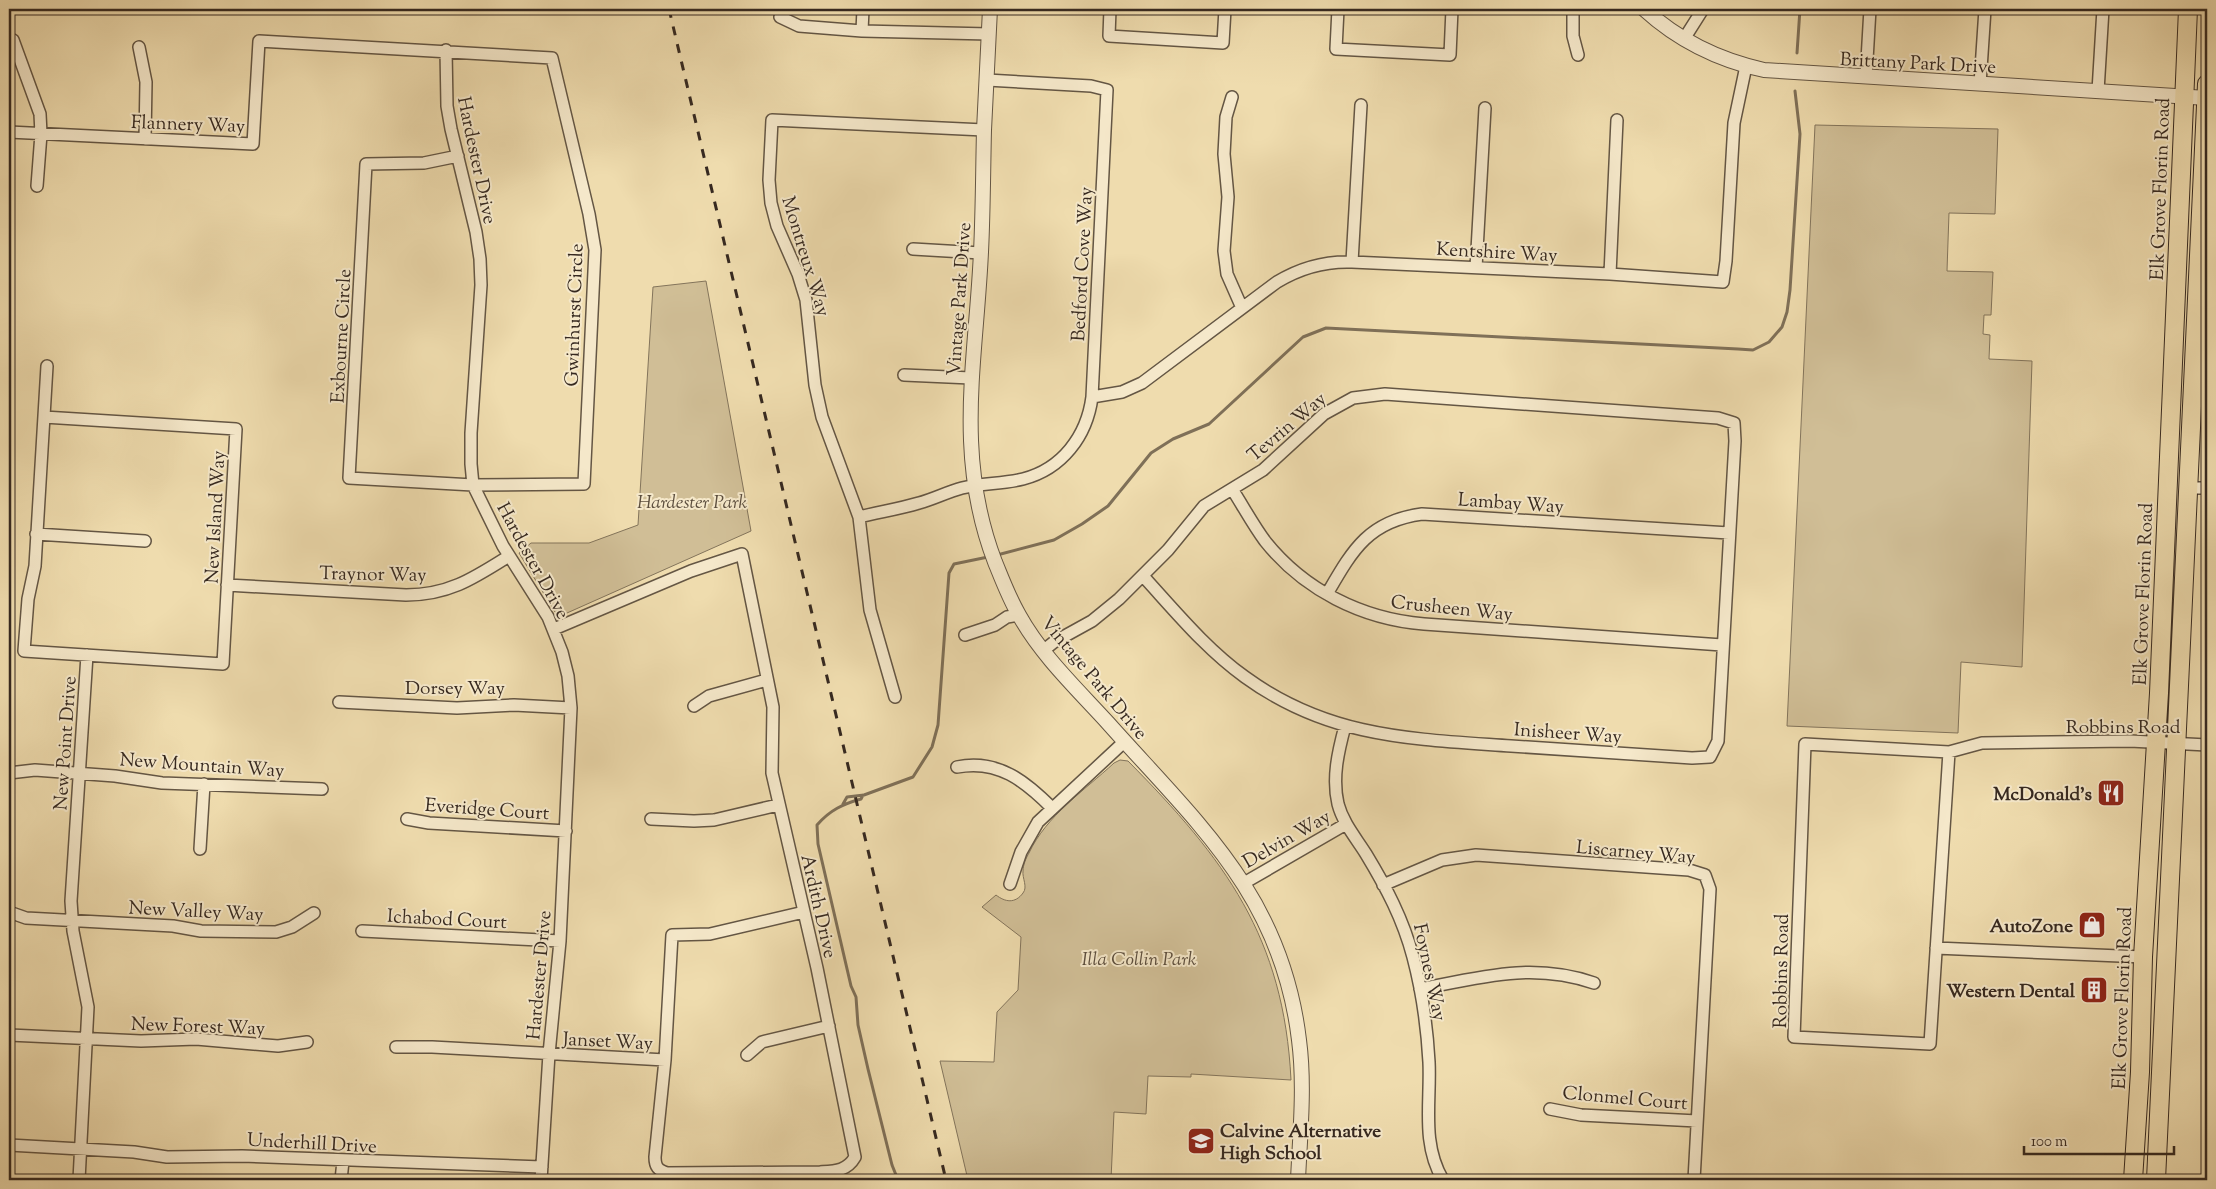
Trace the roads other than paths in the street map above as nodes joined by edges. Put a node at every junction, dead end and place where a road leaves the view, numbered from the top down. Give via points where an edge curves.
1 (863, 9) edge
2 (990, 9) edge
3 (1110, 9) edge
4 (1225, 9) edge
5 (1338, 9) edge
6 (1452, 9) edge
7 (1573, 9) edge
8 (1644, 9) edge
9 (1703, 9) edge
10 (1870, 9) edge
11 (1985, 9) edge
12 (2103, 9) edge
13 (2188, 9) edge
14 (780, 17) dead end
15 (862, 30) junction
16 (989, 34) junction
17 (14, 40) dead end
18 (1684, 40) junction
19 (139, 47) dead end
20 (446, 50) junction
21 (1578, 55) dead end
22 (1746, 66) junction
23 (1866, 78) junction
24 (987, 80) junction
25 (1980, 84) junction
26 (2098, 91) junction
27 (2207, 94) edge
28 (2184, 97) junction
29 (1232, 98) dead end
30 (1360, 105) dead end
31 (1485, 108) dead end
32 (1617, 120) dead end
33 (984, 130) junction
34 (9, 132) edge
35 (41, 134) junction
36 (145, 139) junction
37 (458, 156) junction
38 (37, 186) dead end
39 (913, 249) dead end
40 (981, 253) junction
41 (1352, 262) junction
42 (1476, 268) junction
43 (1610, 274) junction
44 (1242, 308) junction
45 (2195, 336) junction
46 (2207, 359) edge
47 (47, 366) dead end
48 (2207, 372) edge
49 (904, 375) dead end
50 (971, 378) junction
51 (2193, 383) junction
52 (1092, 397) junction
53 (44, 417) junction
54 (1734, 423) joint
55 (473, 485) junction
56 (974, 485) junction
57 (2188, 488) junction
58 (2207, 488) edge
59 (1232, 489) junction
60 (859, 517) junction
61 (1729, 533) junction
62 (36, 534) junction
63 (145, 541) dead end
64 (510, 556) junction
65 (1143, 576) junction
66 (228, 585) junction
67 (1327, 594) junction
68 (1019, 615) junction
69 (554, 629) junction
70 (965, 635) dead end
71 (1722, 645) junction
72 (1044, 650) junction
73 (87, 655) junction
74 (767, 680) junction
75 (895, 697) dead end
76 (339, 702) dead end
77 (694, 706) dead end
78 (572, 708) junction
79 (1345, 726) junction
80 (1124, 742) junction
81 (2156, 743) junction
82 (2176, 744) junction
83 (2207, 745) edge
84 (1949, 752) junction
85 (957, 767) dead end
86 (79, 773) junction
87 (9, 774) edge
88 (204, 784) junction
89 (322, 790) dead end
90 (778, 805) junction
91 (1052, 808) junction
92 (651, 819) dead end
93 (407, 820) dead end
94 (1346, 824) junction
95 (566, 831) junction
96 (200, 849) dead end
97 (1244, 883) junction
98 (1010, 884) dead end
99 (1383, 886) junction
100 (9, 912) edge
101 (314, 912) dead end
102 (804, 912) junction
103 (72, 920) junction
104 (362, 931) dead end
105 (560, 941) junction
106 (1936, 948) junction
107 (2143, 957) junction
108 (1594, 983) dead end
109 (1420, 989) junction
110 (829, 1026) junction
111 (9, 1035) edge
112 (87, 1039) junction
113 (307, 1042) dead end
114 (396, 1047) dead end
115 (549, 1054) junction
116 (747, 1056) dead end
117 (665, 1060) junction
118 (2140, 1072) junction
119 (1550, 1108) dead end
120 (2159, 1113) junction
121 (1697, 1120) junction
122 (9, 1145) edge
123 (81, 1149) junction
124 (343, 1160) junction
125 (542, 1168) junction
126 (79, 1180) edge
127 (341, 1180) edge
128 (541, 1180) edge
129 (1298, 1180) edge
130 (1443, 1180) edge
131 (1694, 1180) edge
132 (2134, 1180) edge
133 (2156, 1180) edge

1 - 15 street
2 - 16 street, Vintage Park Drive
3 - 4 street via 1109,36 1223,43
5 - 6 street via 1336,49 1450,55
7 - 21 street via 1572,30
8 - 18 street, Brittany Park Drive
9 - 18 street
10 - 23 street
11 - 25 street
12 - 26 street
13 - 28 main road, Elk Grove Florin Road
14 - 15 street via 799,26
15 - 16 street
16 - 24 street, Vintage Park Drive
17 - 35 street via 37,103
18 - 22 street, Brittany Park Drive via 1715,56
19 - 36 street via 146,82
20 - 36 street, Flannery Way via 259,41 253,144
20 - 37 street, Hardester Drive via 447,106
20 - 55 street, Gwinhurst Circle via 552,58 589,214 594,250 584,484
22 - 23 street, Brittany Park Drive via 1778,72
22 - 43 street, Kentshire Way via 1734,123 1723,282
23 - 25 street, Brittany Park Drive
24 - 33 street, Vintage Park Drive
24 - 52 street, Bedford Cove Way via 1091,86 1107,90
25 - 26 street, Brittany Park Drive
26 - 28 street, Brittany Park Drive
27 - 28 street, Brittany Park Drive
27 - 45 main road
28 - 81 main road, Elk Grove Florin Road
29 - 44 street via 1226,117 1224,154 1228,197 1224,251 1227,274
30 - 41 street
31 - 42 street
32 - 43 street
33 - 40 street, Vintage Park Drive
33 - 60 street, Montreux Way via 772,120 769,180 773,215 806,300 815,385 822,417
34 - 35 street, Flannery Way
35 - 36 street, Flannery Way
35 - 38 street
37 - 55 street, Hardester Drive via 480,259 471,433
37 - 55 street, Exbourne Circle via 416,163 366,164 350,478
39 - 40 street
40 - 50 street, Vintage Park Drive
41 - 42 street, Kentshire Way
41 - 44 street, Kentshire Way via 1329,263 1296,271
42 - 43 street, Kentshire Way
44 - 52 street, Kentshire Way via 1142,383 1122,392
45 - 46 main road via 2200,351
45 - 51 main road
47 - 53 street, New Point Drive
48 - 51 street via 2198,375
49 - 50 street
50 - 56 street, Vintage Park Drive
51 - 57 main road
52 - 56 street, Bedford Cove Way via 1084,429 1055,464 1024,479
53 - 62 street, New Point Drive
53 - 66 street, New Island Way via 236,428
54 - 59 street, Tevrin Way via 1718,418 1374,394 1353,398 1333,408 1262,470
54 - 61 street, Inisheer Way
55 - 64 street, Hardester Drive via 492,527
56 - 60 street, Bedford Cove Way via 918,504
56 - 68 street, Vintage Park Drive via 995,562
57 - 58 street
57 - 82 main road
59 - 65 street, Tevrin Way via 1204,506
59 - 67 street, Crusheen Way via 1259,532 1281,558
60 - 75 street via 870,610
61 - 67 street, Lambay Way via 1411,515 1389,522 1362,541
61 - 71 street, Inisheer Way
62 - 63 street
62 - 73 street, New Point Drive via 24,651
64 - 66 street, Traynor Way via 457,586 426,594
64 - 69 street, Hardester Drive
65 - 72 street, Tevrin Way via 1092,621
65 - 79 street, Inisheer Way via 1200,639 1245,677 1285,702
66 - 73 street, New Island Way via 223,664
67 - 71 street, Crusheen Way via 1368,613 1412,623
68 - 70 street via 1006,617 995,626
68 - 72 street, Vintage Park Drive
69 - 74 street, Ardith Drive via 691,571 742,554
69 - 78 street, Hardester Drive via 568,676
71 - 79 street, Inisheer Way via 1718,741 1710,757 1402,738
72 - 80 street, Vintage Park Drive
73 - 86 street, New Point Drive
74 - 77 street via 709,696
74 - 90 street, Ardith Drive via 773,708 772,773
76 - 78 street, Dorsey Way via 457,708 514,705
78 - 95 street, Hardester Drive
79 - 94 street, Foynes Way via 1336,769 1338,805
80 - 91 street
80 - 97 street, Vintage Park Drive via 1208,833
81 - 82 street, Robbins Road
81 - 84 street, Robbins Road via 1982,743
81 - 107 main road, Elk Grove Florin Road
82 - 83 street, Robbins Road
82 - 120 main road
84 - 106 street, Robbins Road
84 - 106 street, Robbins Road via 1806,744 1794,1037 1930,1044
85 - 91 street via 977,765 1010,773
86 - 87 street, New Mountain Way via 35,770
86 - 88 street, New Mountain Way
86 - 103 street, New Point Drive
88 - 89 street, New Mountain Way
88 - 96 street
90 - 92 street via 714,820
90 - 102 street, Ardith Drive
91 - 98 street via 1038,822 1021,852
93 - 95 street, Everidge Court
94 - 97 street, Delvin Way
94 - 99 street, Foynes Way
95 - 105 street, Hardester Drive
97 - 129 street, Vintage Park Drive via 1279,954 1296,1017 1302,1080
99 - 109 street, Foynes Way via 1402,918
99 - 121 street, Liscarney Way via 1442,860 1476,855 1689,870 1705,875 1710,889
100 - 103 street, New Valley Way via 26,918
101 - 103 street, New Valley Way via 292,927 276,932 201,931 173,926
102 - 110 street, Ardith Drive
102 - 117 street via 710,934 672,936
103 - 112 street, New Point Drive via 88,1002
104 - 105 street, Ichabod Court
105 - 115 street, Hardester Drive
106 - 107 street
107 - 118 main road, Elk Grove Florin Road
108 - 109 street via 1555,973 1522,972
109 - 130 street, Foynes Way via 1430,1069 1429,1137 1433,1160
110 - 116 street via 762,1042
110 - 117 street, Ardith Drive via 855,1157 843,1169 667,1173 659,1170 655,1157
111 - 112 street, New Forest Way
112 - 113 street, New Forest Way via 196,1039 278,1046
112 - 123 street, New Point Drive
114 - 115 street, Janset Way
115 - 117 street, Janset Way
115 - 125 street, Hardester Drive
118 - 120 main road via 2148,1084 2152,1107
118 - 132 main road, Elk Grove Florin Road
119 - 121 street, Clonmel Court via 1581,1115
120 - 133 main road
121 - 131 street, Liscarney Way
122 - 123 street, Underhill Drive
123 - 124 street, Underhill Drive via 167,1157 214,1155
123 - 126 street, New Point Drive
124 - 125 street, Underhill Drive
124 - 127 street
125 - 128 street, Hardester Drive

